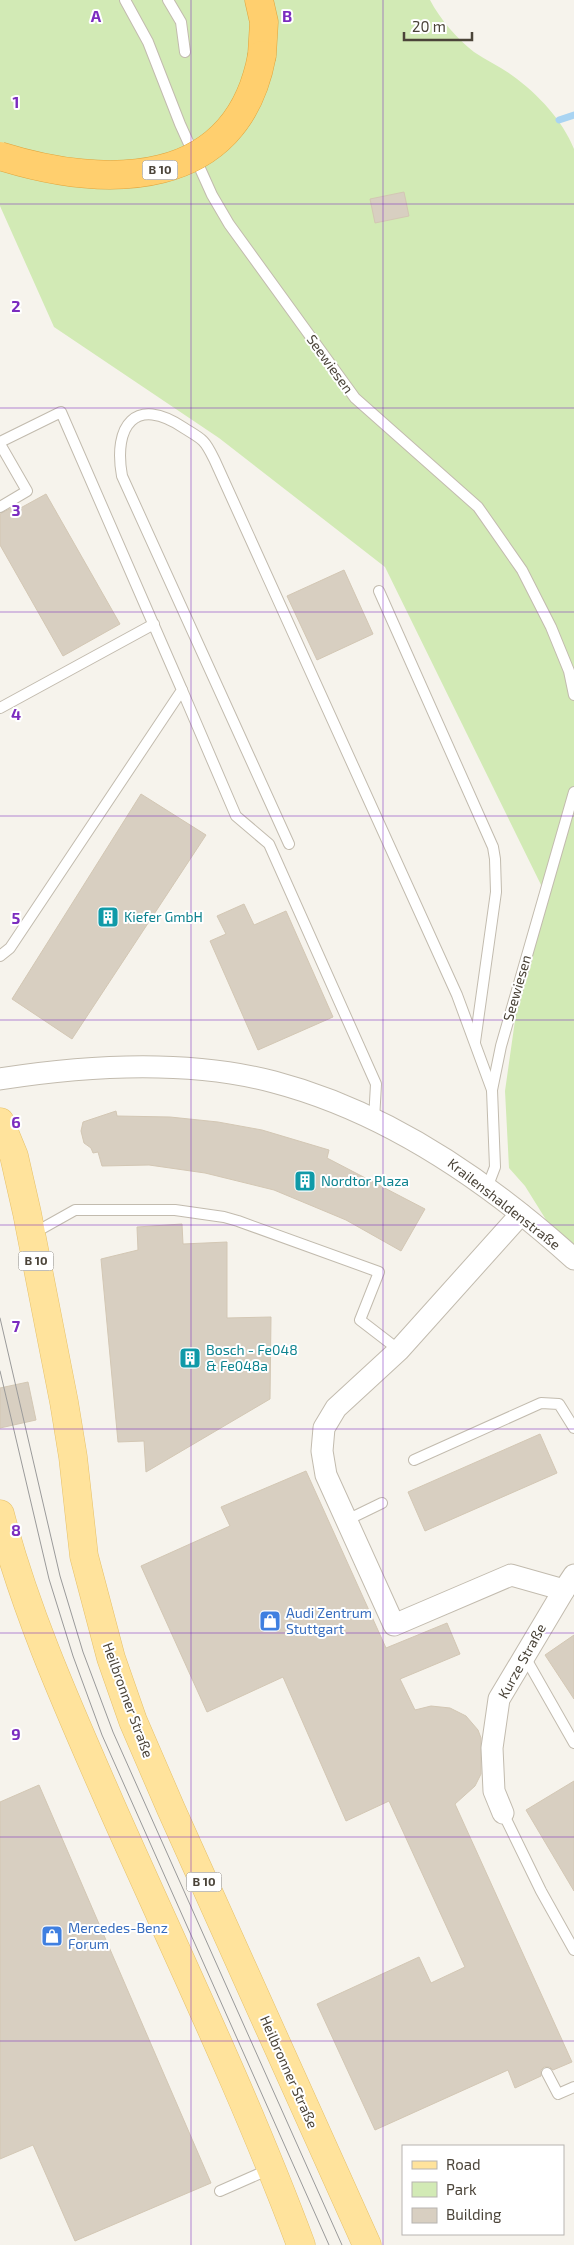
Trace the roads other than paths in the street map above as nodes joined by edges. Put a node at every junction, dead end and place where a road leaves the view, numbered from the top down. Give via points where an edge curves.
1 (125, 0) edge
2 (168, 0) edge
3 (259, 0) edge
4 (185, 52) dead end
5 (0, 156) edge
6 (0, 443) edge
7 (0, 507) edge
8 (379, 591) dead end
9 (154, 624) junction
10 (182, 690) junction
11 (574, 696) edge
12 (0, 708) edge
13 (574, 792) edge
14 (289, 844) dead end
15 (0, 956) edge
16 (474, 1046) junction
17 (0, 1079) edge
18 (492, 1090) junction
19 (374, 1120) junction
20 (0, 1122) edge
21 (487, 1188) junction
22 (521, 1214) junction
23 (31, 1235) junction
24 (574, 1259) edge
25 (399, 1350) junction
26 (574, 1428) edge
27 (414, 1460) dead end
28 (382, 1503) dead end
29 (0, 1514) edge
30 (347, 1520) junction
31 (569, 1582) edge
32 (524, 1656) junction
33 (574, 1743) edge
34 (503, 1813) joint
35 (574, 1950) edge
36 (547, 2073) dead end
37 (574, 2087) edge
38 (271, 2169) junction
39 (220, 2191) dead end
40 (301, 2245) edge
41 (367, 2245) edge

1 - 11 lane, Seewiesen via 148,42 212,195 230,224 355,398 478,507 522,570 551,627 569,671
2 - 4 lane via 181,22
3 - 5 highway, B 10, bridge via 264,39 258,78 241,114 198,154 162,169 122,176 61,171
6 - 7 lane via 27,492
6 - 9 lane via 61,412
8 - 16 lane via 493,847 496,892
9 - 10 lane
9 - 12 lane
10 - 15 lane via 10,948
10 - 19 lane via 236,816 269,844 376,1084
13 - 18 lane, Seewiesen via 506,1028
14 - 16 lane via 122,476 119,458 122,438 132,419 138,415 156,415 176,423 203,442 215,461 457,995
16 - 18 lane
17 - 19 street, Krailenshaldenstraße via 86,1068 137,1067 227,1074 274,1082
18 - 21 lane, Seewiesen via 495,1167
19 - 21 street, Krailenshaldenstraße via 458,1165
20 - 23 main road, Heilbronner Straße / B 10 via 14,1156
21 - 22 street, Krailenshaldenstraße
22 - 24 street, Krailenshaldenstraße
22 - 25 street
23 - 25 lane via 75,1210 175,1210 224,1216 379,1272 360,1320
23 - 41 main road, Heilbronner Straße / B 10 via 66,1411 84,1556 111,1658 133,1721 171,1809
25 - 30 street via 336,1408 324,1428 322,1451 326,1475
26 - 27 lane via 559,1404 540,1403
28 - 30 lane
29 - 38 main road via 8,1547 54,1676
30 - 31 street via 394,1625 511,1575
31 - 32 street, Kurze Straße
32 - 33 lane
32 - 34 street, Kurze Straße via 499,1699 492,1748 494,1791
34 - 35 lane via 540,1891
36 - 37 lane via 558,2094
38 - 39 lane
38 - 40 main road

